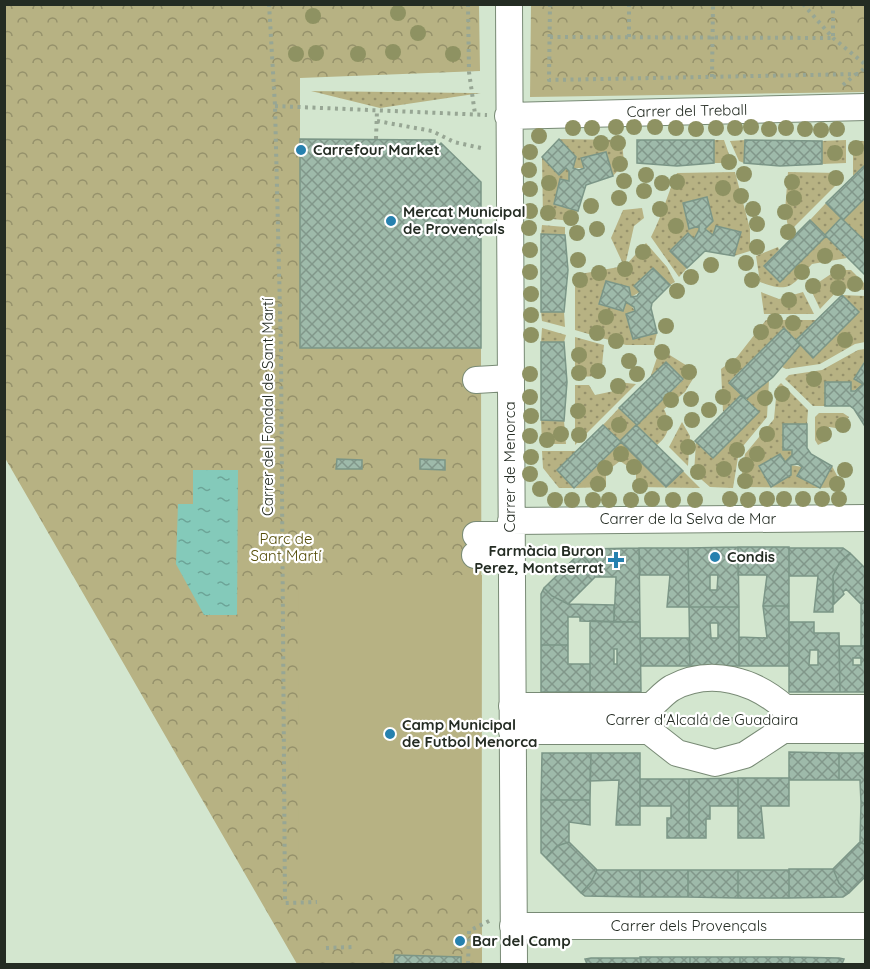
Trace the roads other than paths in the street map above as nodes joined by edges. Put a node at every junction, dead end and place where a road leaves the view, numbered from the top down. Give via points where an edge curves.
1 (509, 4) edge
2 (866, 107) edge
3 (499, 115) junction
4 (510, 378) junction
5 (476, 380) dead end
6 (866, 518) edge
7 (511, 537) junction
8 (476, 545) dead end
9 (512, 706) junction
10 (866, 708) edge
11 (866, 730) edge
12 (512, 731) junction
13 (502, 923) junction
14 (866, 926) edge
15 (514, 964) edge

1 - 3 street, Carrer de Menorca
2 - 3 street, Carrer del Treball
3 - 4 street, Carrer de Menorca
4 - 5 street
4 - 7 street, Carrer de Menorca
6 - 7 street, Carrer de la Selva de Mar
7 - 8 street, Carrer de la Selva de Mar
7 - 9 street, Carrer de Menorca
9 - 10 street, Carrer d'Alcalá de Guadaira via 651,706 671,688 707,678 747,683 785,708
9 - 12 street, Carrer de Menorca
11 - 12 street, Carrer d'Alcalá de Guadaira via 783,730 746,755 715,762 677,753 649,731
12 - 13 street, Carrer de Menorca
13 - 14 street, Carrer dels Provençals
13 - 15 street, Carrer de Menorca

